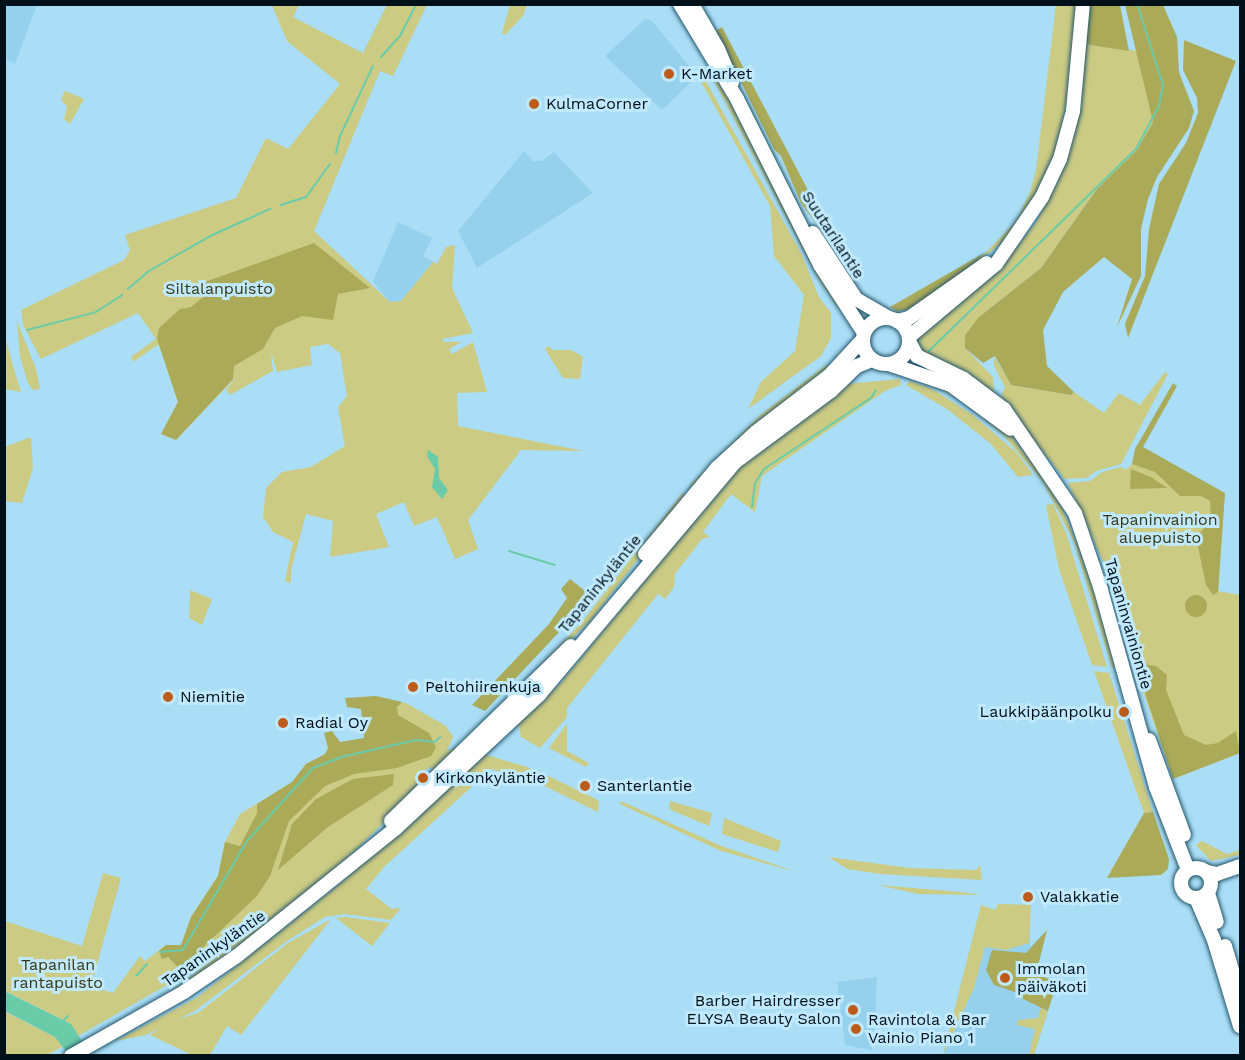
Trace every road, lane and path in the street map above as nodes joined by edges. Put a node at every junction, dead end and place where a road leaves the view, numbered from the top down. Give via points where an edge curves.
1 (680, 4) edge
2 (692, 4) edge
3 (1083, 4) edge
4 (737, 99) junction
5 (782, 186) junction
6 (1004, 251) junction
7 (893, 319) junction
8 (863, 336) junction
9 (910, 340) junction
10 (872, 360) junction
11 (889, 364) junction
12 (1031, 445) junction
13 (364, 852) junction
14 (1240, 866) edge
15 (1197, 870) junction
16 (1240, 876) edge
17 (1205, 893) junction
18 (1240, 997) edge
19 (1240, 1026) edge
20 (71, 1056) edge

1 - 4 main road, Suutarilantie
2 - 4 main road, Suutarilantie via 718,49
3 - 6 main road via 1073,111 1060,159 1042,197
4 - 5 main road, Suutarilantie
5 - 7 main road, Suutarilantie via 856,299
5 - 8 main road, Suutarilantie via 820,265
6 - 7 main road via 909,318
6 - 9 main road via 984,275
7 - 8 main road via 875,321
7 - 9 main road
8 - 10 main road
8 - 13 main road, Tapaninkyläntie via 838,368 717,468 574,644 412,800
9 - 11 main road via 903,356
9 - 12 main road, Tapaninvainiontie via 917,356 988,396
10 - 11 main road
10 - 13 main road, Tapaninkyläntie via 857,366 831,391 735,462 539,695 411,815
11 - 12 main road, Tapaninvainiontie via 951,385 995,414
12 - 15 main road, Tapaninvainiontie via 1075,513 1140,720
13 - 20 main road, Tapaninkyläntie via 237,956 124,1028
14 - 15 main road via 1216,874
15 - 17 main road
15 - 17 main road via 1181,886 1186,895
16 - 17 main road
17 - 18 main road
17 - 19 main road via 1214,940

